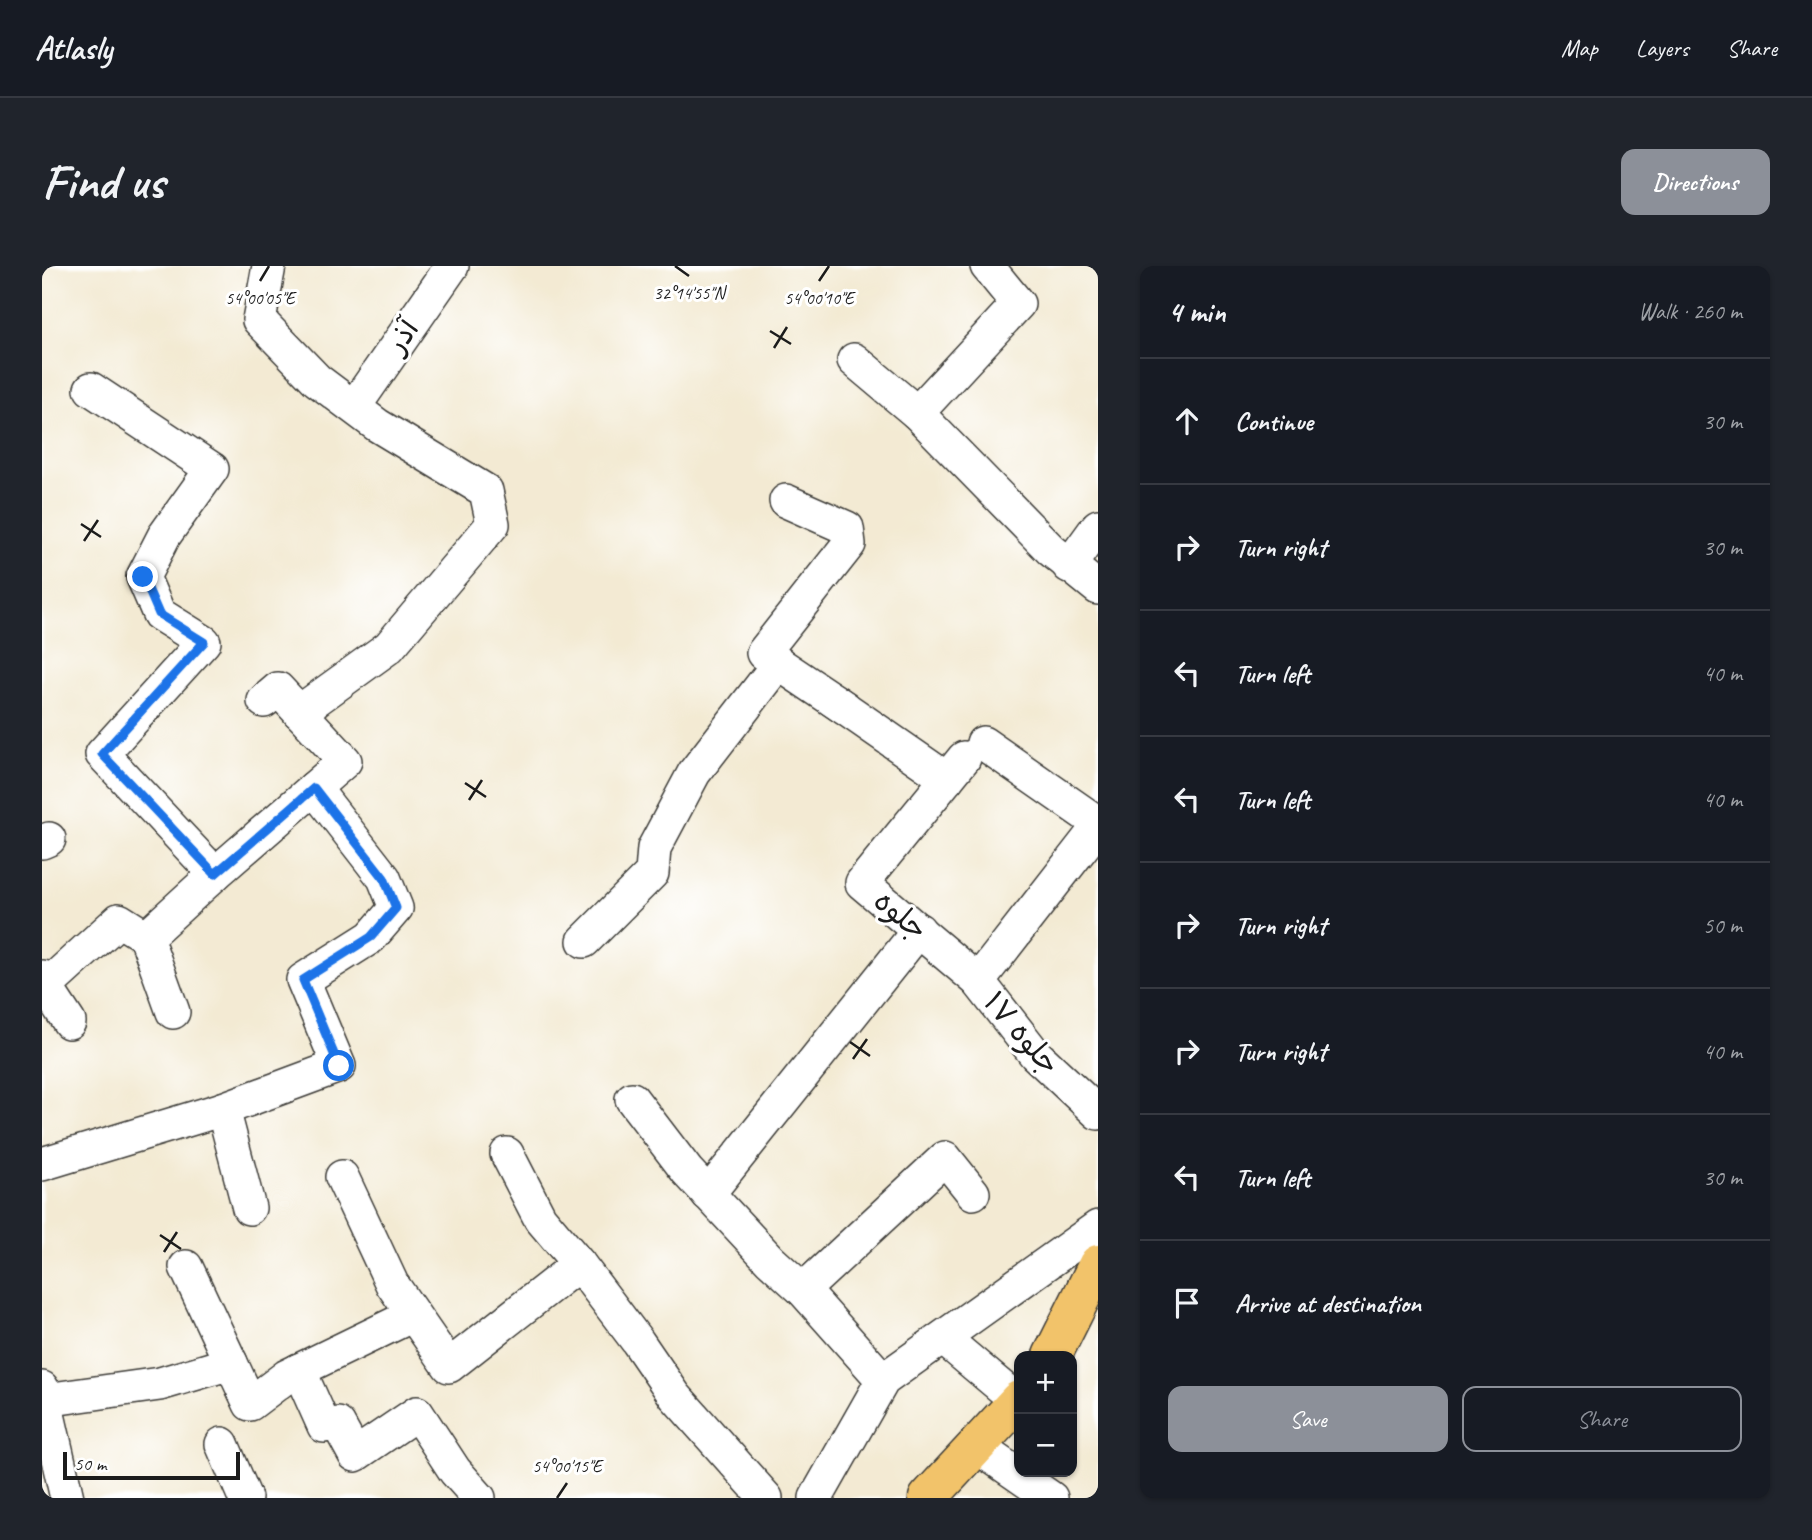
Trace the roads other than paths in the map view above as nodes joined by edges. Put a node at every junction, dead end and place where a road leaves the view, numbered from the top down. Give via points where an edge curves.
1 (269, 266) edge
2 (452, 266) edge
3 (986, 266) edge
4 (854, 360) dead end
5 (91, 389) dead end
6 (354, 407) junction
7 (917, 413) junction
8 (786, 501) dead end
9 (1098, 526) edge
10 (1069, 566) junction
11 (1098, 588) edge
12 (771, 658) junction
13 (264, 701) dead end
14 (299, 712) junction
15 (965, 760) junction
16 (314, 788) junction
17 (1098, 825) edge
18 (215, 874) junction
19 (919, 930) junction
20 (146, 937) junction
21 (584, 941) dead end
22 (42, 979) edge
23 (978, 981) junction
24 (173, 1012) dead end
25 (69, 1021) dead end
26 (632, 1099) dead end
27 (223, 1109) junction
28 (1098, 1113) edge
29 (507, 1154) dead end
30 (42, 1164) edge
31 (342, 1177) dead end
32 (973, 1193) dead end
33 (708, 1194) junction
34 (249, 1208) dead end
35 (1098, 1227) edge
36 (579, 1264) junction
37 (1098, 1264) edge
38 (186, 1267) dead end
39 (803, 1290) junction
40 (413, 1314) junction
41 (1098, 1321) edge
42 (943, 1338) junction
43 (1056, 1351) edge
44 (1060, 1351) edge
45 (231, 1363) junction
46 (299, 1370) junction
47 (883, 1380) junction
48 (43, 1394) edge
49 (1014, 1397) edge
50 (1014, 1406) edge
51 (222, 1444) dead end
52 (975, 1446) junction
53 (67, 1498) edge
54 (245, 1498) edge
55 (480, 1498) edge
56 (766, 1498) edge
57 (816, 1498) edge
58 (928, 1498) edge
59 (1051, 1498) edge

1 - 6 street via 259,320 317,380
2 - 6 street, آذر
3 - 7 street via 1018,304
4 - 7 street
5 - 18 street via 212,469 164,536 143,577 159,614 204,642 102,754
6 - 14 street via 486,491 494,524 389,647
7 - 10 street
8 - 12 street via 847,528 849,544
9 - 10 street
10 - 11 street
12 - 15 street via 839,704
12 - 21 street via 694,773 654,848 652,873
13 - 14 street via 278,689
14 - 16 street via 345,761
15 - 17 street
15 - 19 street, جلوه via 862,883
16 - 18 street
16 - 27 street via 384,878 396,908 371,937 303,980 339,1066
17 - 23 street
18 - 20 street
19 - 23 street, جلوه
19 - 33 street
20 - 22 street via 119,920 52,980
20 - 24 street
22 - 25 street
23 - 28 street, جلوه ۱۷ via 1035,1054
26 - 33 street
27 - 30 street
27 - 34 street
29 - 36 street via 540,1218
31 - 40 street via 392,1284
32 - 39 street via 945,1158
33 - 39 street
35 - 42 street
36 - 40 street via 449,1366
36 - 56 street via 675,1396
37 - 43 main road
38 - 45 street
39 - 47 street
40 - 46 street
41 - 44 main road
42 - 47 street
42 - 49 street
45 - 46 street via 250,1404
45 - 48 street via 160,1384
46 - 55 street via 324,1426 338,1424 355,1455 417,1413 455,1471
47 - 57 street
48 - 53 street
50 - 52 main road
51 - 54 street
52 - 58 main road
52 - 59 street

